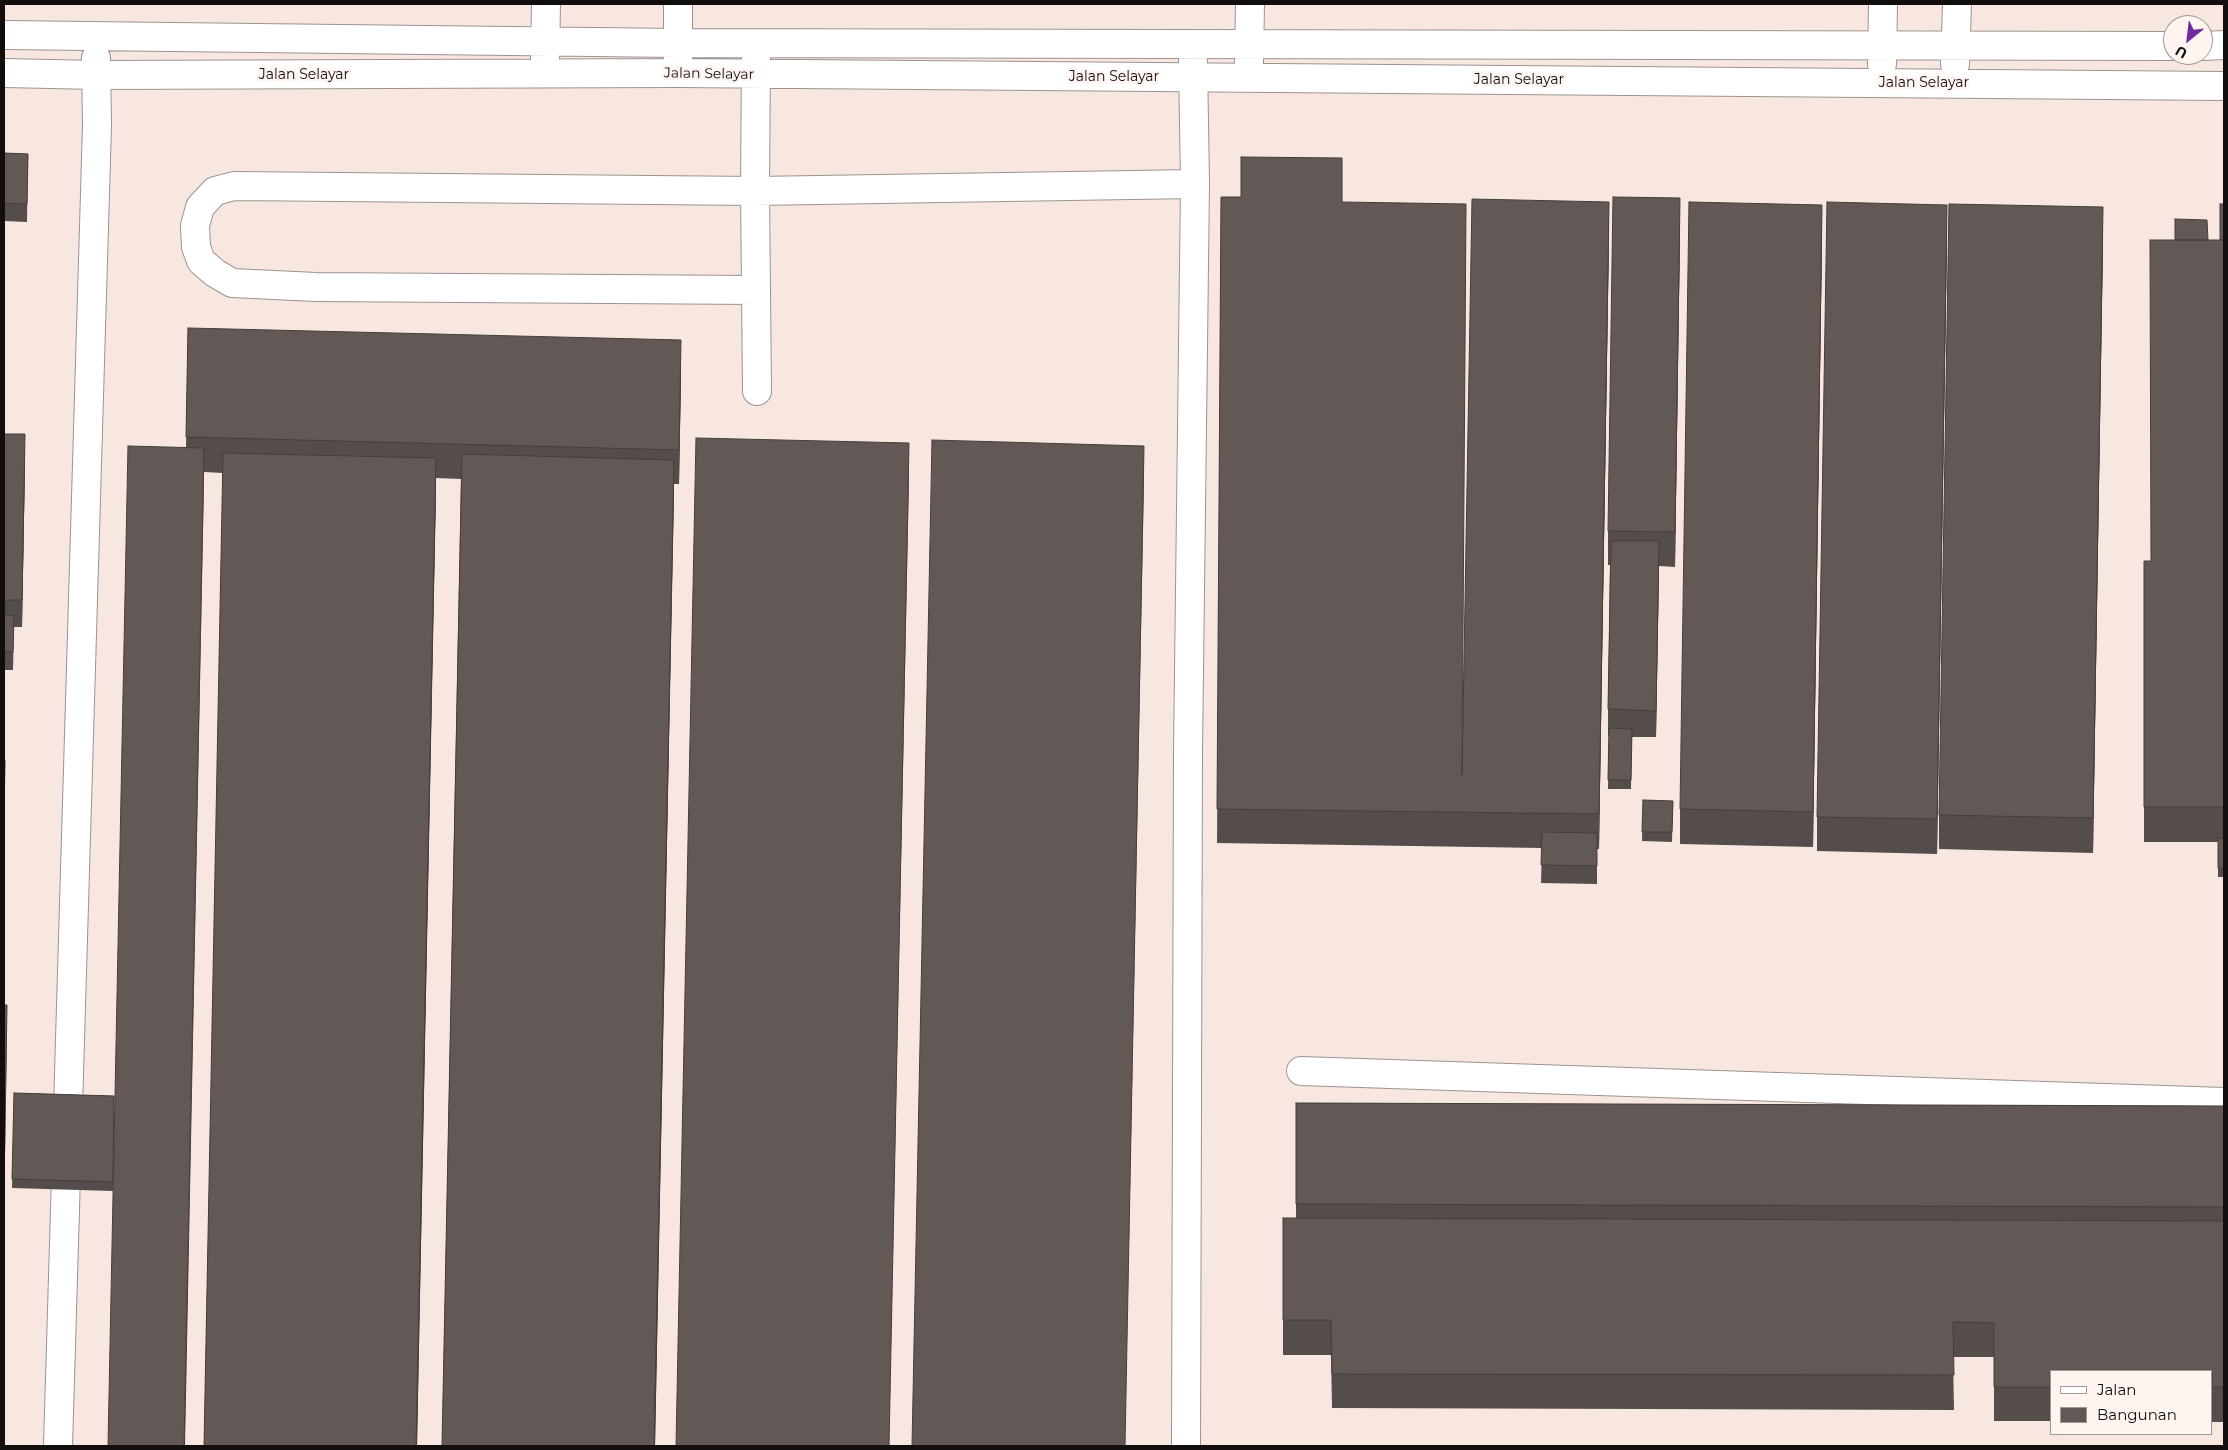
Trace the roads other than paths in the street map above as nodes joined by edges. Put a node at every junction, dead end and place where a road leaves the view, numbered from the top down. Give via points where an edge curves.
1 (546, 4) edge
2 (678, 4) edge
3 (1250, 4) edge
4 (1883, 4) edge
5 (1957, 4) edge
6 (4, 35) edge
7 (96, 37) junction
8 (545, 42) junction
9 (678, 43) junction
10 (756, 43) junction
11 (1192, 43) junction
12 (1249, 43) junction
13 (1695, 45) junction
14 (1883, 45) junction
15 (1955, 46) junction
16 (2163, 46) edge
17 (4, 73) edge
18 (678, 73) junction
19 (544, 74) junction
20 (755, 74) junction
21 (97, 75) junction
22 (1193, 78) junction
23 (1249, 78) junction
24 (1696, 81) junction
25 (1880, 83) junction
26 (1955, 83) junction
27 (2224, 86) edge
28 (1195, 184) junction
29 (754, 191) junction
30 (756, 290) junction
31 (756, 391) dead end
32 (1301, 1071) dead end
33 (2224, 1102) edge
34 (58, 1446) edge
35 (1186, 1446) edge

1 - 8 street
2 - 9 street
3 - 12 street
4 - 14 street
5 - 15 street
6 - 7 street
7 - 8 street
7 - 21 street
8 - 9 street
8 - 19 street
9 - 10 street
9 - 18 street
10 - 11 street
10 - 20 street
11 - 12 street
11 - 22 street
12 - 13 street
12 - 23 street
13 - 14 street
13 - 24 street
14 - 15 street
14 - 25 street
15 - 16 street
15 - 26 street
17 - 21 street, Jalan Selayar
18 - 19 street, Jalan Selayar
18 - 20 street, Jalan Selayar
19 - 21 street, Jalan Selayar
20 - 22 street, Jalan Selayar
20 - 29 street
21 - 34 street
22 - 23 street, Jalan Selayar
22 - 28 street
23 - 24 street, Jalan Selayar
24 - 25 street, Jalan Selayar
25 - 26 street, Jalan Selayar
26 - 27 street, Jalan Selayar
28 - 29 street
28 - 35 street via 1188,752
29 - 30 street
29 - 30 street via 234,186 215,191 200,207 195,226 196,247 201,261 232,283 316,287
30 - 31 street
32 - 33 street

